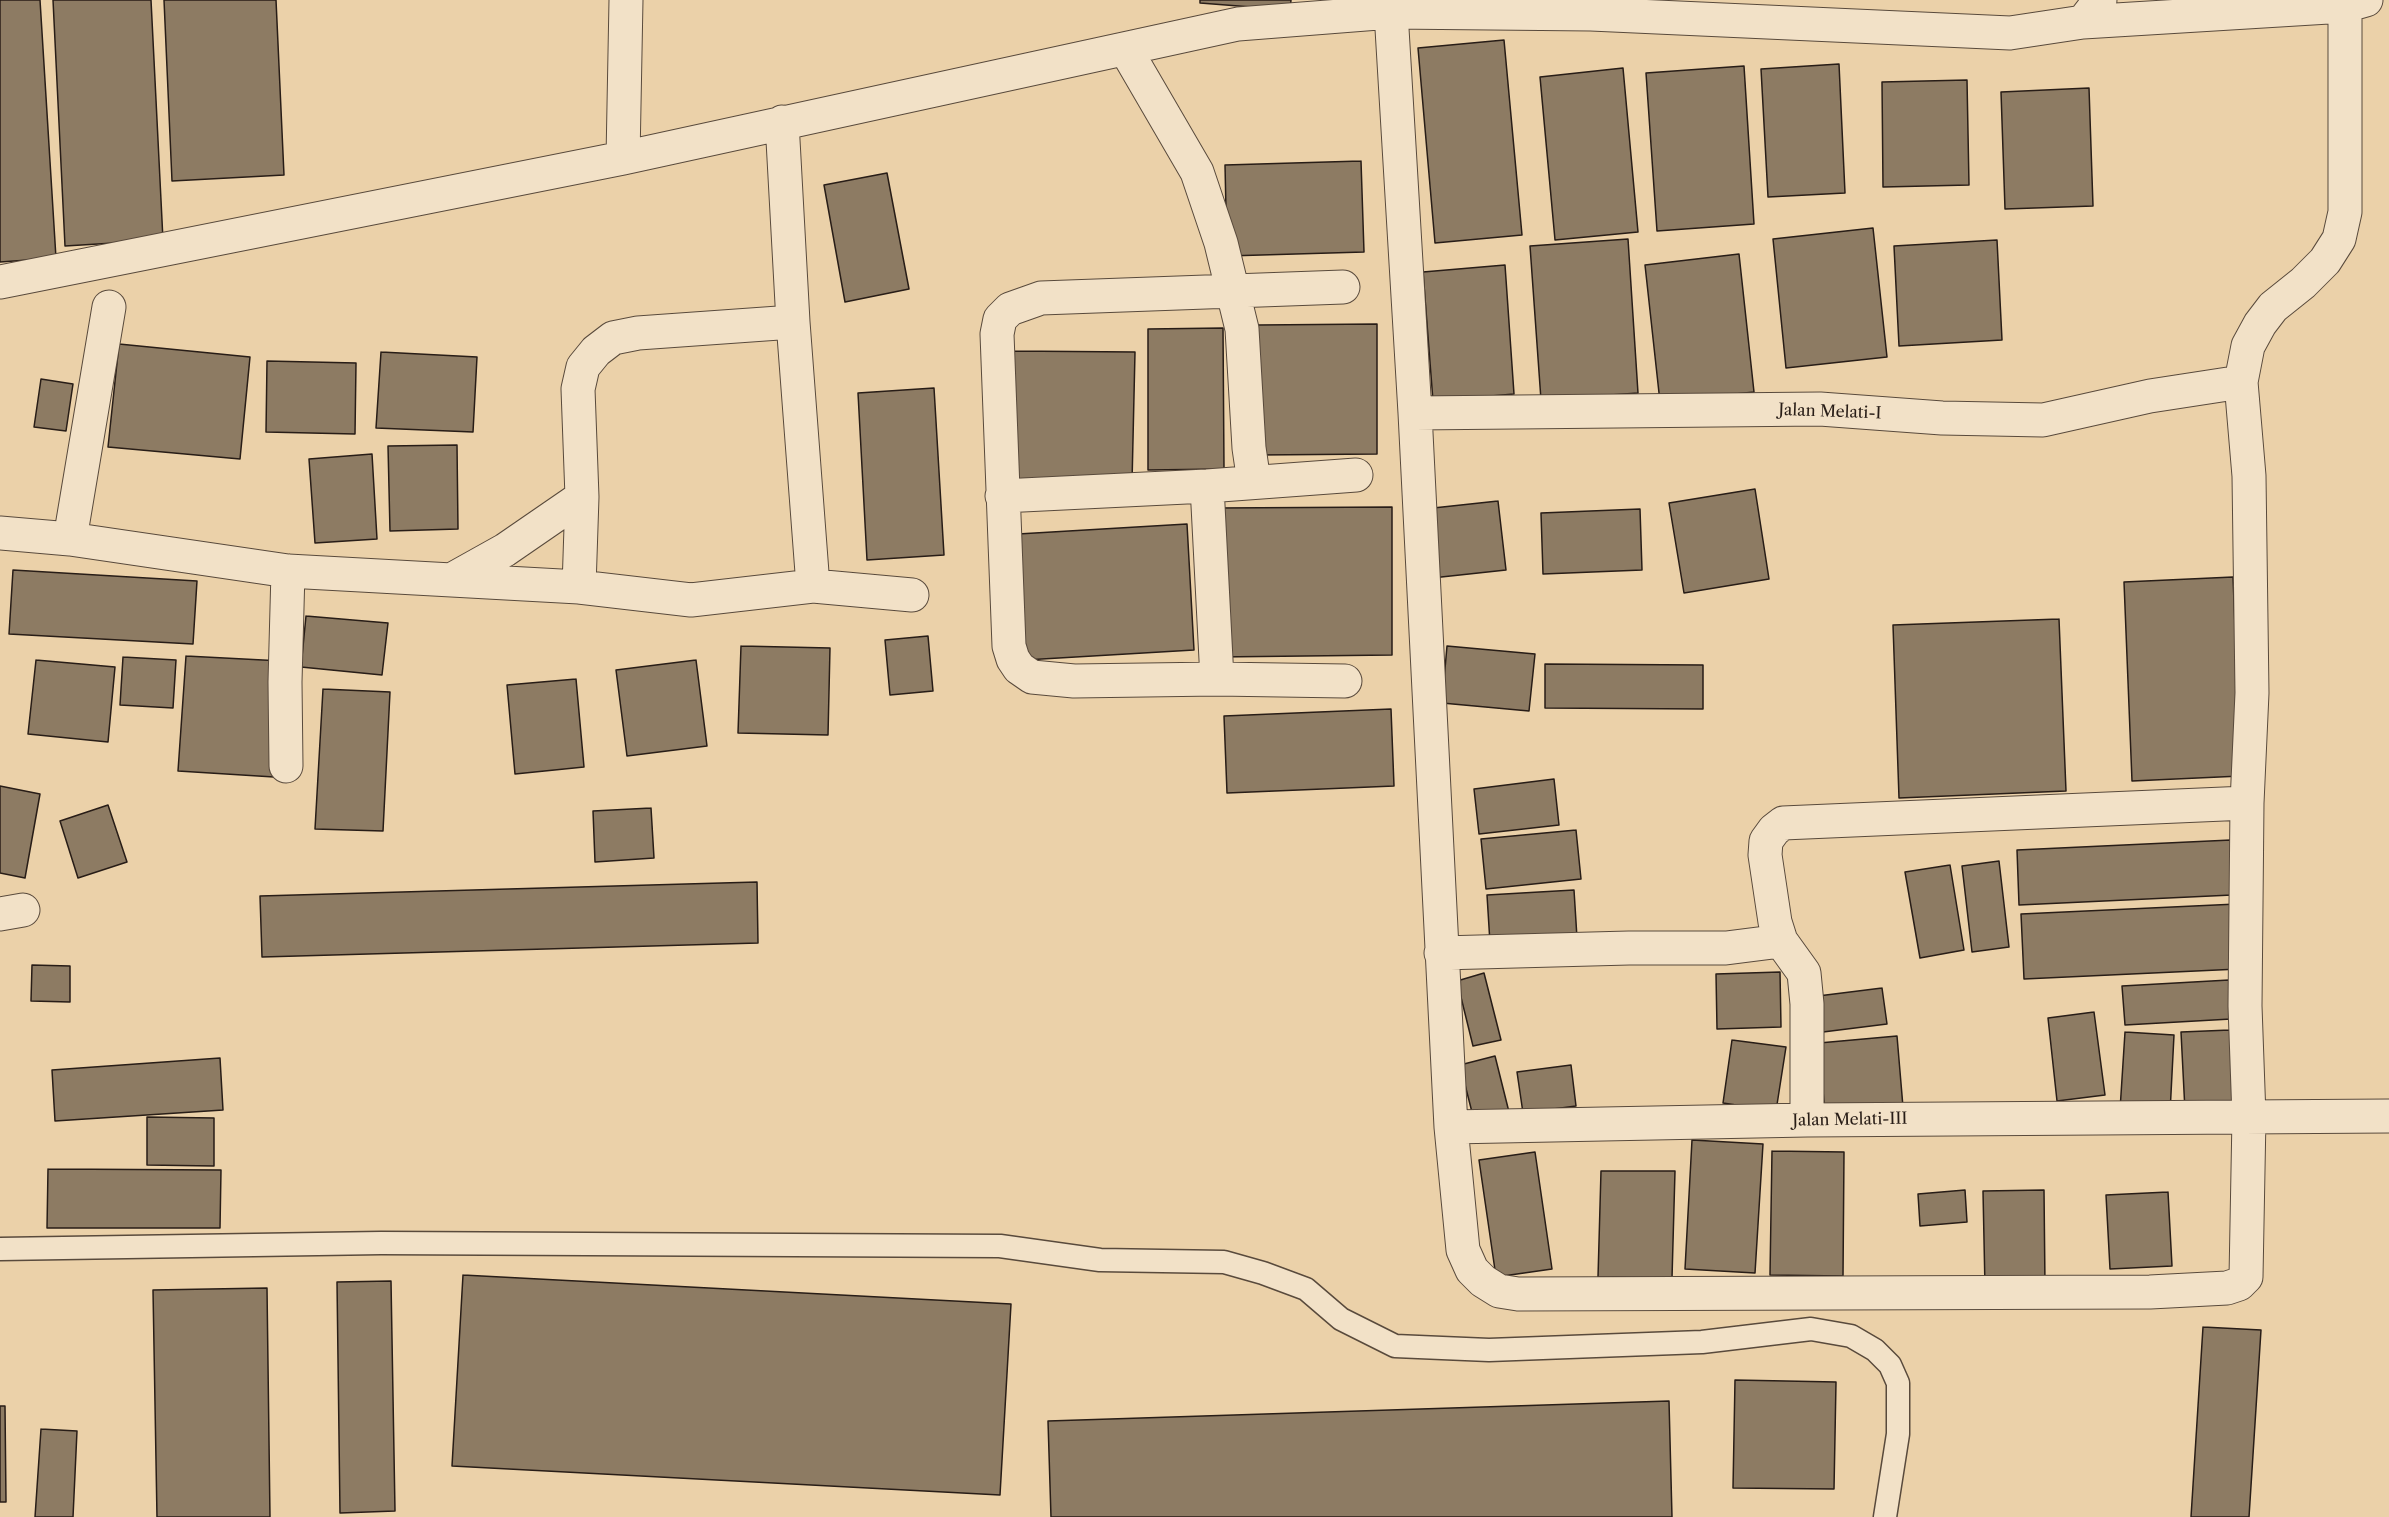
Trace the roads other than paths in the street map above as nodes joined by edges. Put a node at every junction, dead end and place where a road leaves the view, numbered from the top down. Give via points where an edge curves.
1 (626, 0) edge
2 (2356, 3) edge
3 (1392, 6) edge
4 (1592, 7) edge
5 (2091, 11) edge
6 (1126, 50) junction
7 (782, 122) junction
8 (623, 158) junction
9 (0, 282) edge
10 (1343, 287) dead end
11 (1234, 293) junction
12 (109, 307) dead end
13 (793, 322) junction
14 (2241, 382) junction
15 (1415, 413) junction
16 (1356, 475) dead end
17 (1254, 482) junction
18 (1207, 486) junction
19 (1002, 496) junction
20 (582, 497) junction
21 (0, 533) edge
22 (70, 539) junction
23 (288, 571) junction
24 (453, 579) junction
25 (813, 586) junction
26 (579, 587) junction
27 (912, 596) dead end
28 (1217, 679) junction
29 (1345, 681) dead end
30 (286, 766) dead end
31 (2247, 803) junction
32 (1781, 941) junction
33 (1441, 953) junction
34 (2389, 1116) edge
35 (2249, 1117) junction
36 (1807, 1120) junction
37 (1450, 1127) junction
38 (0, 1249) edge
39 (1885, 1517) edge

1 - 8 street
2 - 5 street
2 - 14 street via 2345,212 2339,239 2325,261 2273,306 2260,324 2248,346
3 - 4 street
3 - 6 street via 1238,24
3 - 15 street
4 - 5 street via 2010,33
6 - 7 street
6 - 11 street via 1197,172
7 - 8 street
7 - 13 street
8 - 9 street
10 - 11 street
11 - 17 street via 1242,329
11 - 19 street via 1041,298 1010,309 1000,319 996,334
12 - 22 street
13 - 20 street via 638,333 613,338 596,351 583,367 578,389
13 - 25 street
14 - 15 street, Jalan Melati-I via 2150,396 2043,420 1820,409
14 - 31 street via 2249,476 2252,693
15 - 33 street
16 - 17 street
17 - 18 street
18 - 19 street
18 - 28 street
19 - 28 street via 1009,646 1018,668 1032,676 1074,681
20 - 24 street via 505,550
20 - 26 street
21 - 22 street
22 - 23 street
23 - 24 street
23 - 30 street
24 - 26 street
25 - 26 street via 691,600
25 - 27 street
28 - 29 street
31 - 32 street via 1783,823 1766,841 1764,855
31 - 35 street via 2245,1006
32 - 33 street via 1726,948
32 - 36 street via 1804,973
33 - 37 street
34 - 35 street, Jalan Melati-III
35 - 36 street, Jalan Melati-III
35 - 37 street via 2246,1277 2227,1288 2150,1292 1499,1291 1473,1270 1463,1250
36 - 37 street, Jalan Melati-III
38 - 39 lane via 381,1243 1000,1246 1100,1260 1224,1262 1306,1289 1341,1319 1395,1346 1489,1350 1702,1342 1811,1329 1851,1336 1875,1350 1890,1365 1898,1383 1898,1434

